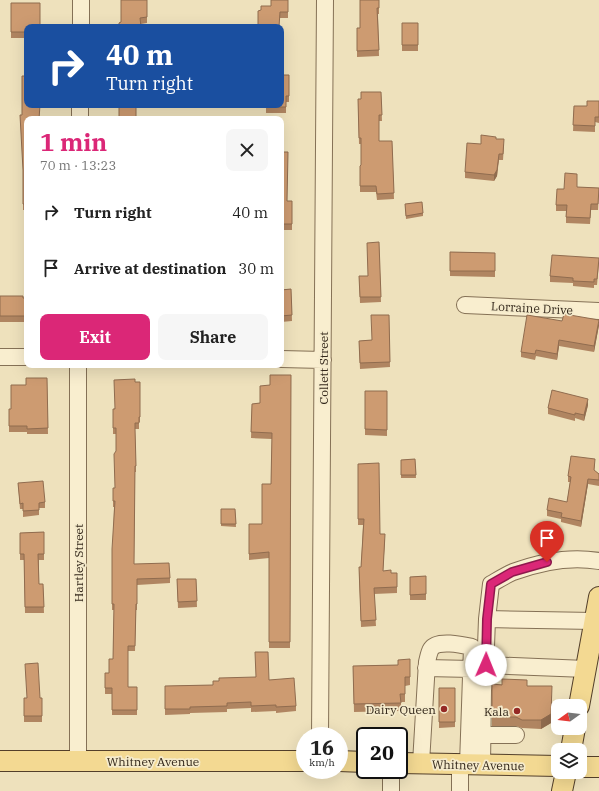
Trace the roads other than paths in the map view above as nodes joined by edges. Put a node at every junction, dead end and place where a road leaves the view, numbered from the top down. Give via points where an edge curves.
1 (81, 0) edge
2 (325, 0) edge
3 (81, 24) edge
4 (465, 305) dead end
5 (599, 311) edge
6 (0, 357) edge
7 (24, 357) edge
8 (284, 360) edge
9 (323, 360) junction
10 (78, 368) edge
11 (599, 561) edge
12 (599, 597) edge
13 (487, 619) junction
14 (594, 621) junction
15 (479, 667) junction
16 (426, 668) junction
17 (586, 669) junction
18 (580, 699) edge
19 (320, 727) edge
20 (483, 735) junction
21 (516, 735) dead end
22 (0, 761) edge
23 (78, 761) junction
24 (296, 761) edge
25 (408, 763) edge
26 (421, 763) junction
27 (470, 765) junction
28 (551, 766) edge
29 (587, 767) edge
30 (599, 767) edge
31 (391, 779) edge
32 (565, 779) edge
33 (391, 791) edge
34 (460, 791) edge
35 (562, 791) edge

1 - 3 street
2 - 9 street, Collett Street
4 - 5 street, Lorraine Drive
6 - 7 street
8 - 9 street
9 - 19 street, Collett Street
10 - 23 street, Hartley Street
11 - 13 street via 576,559 547,562 512,572 491,584
12 - 14 main road
13 - 14 street
13 - 15 street
14 - 17 main road
15 - 16 street
15 - 16 street via 472,647 436,644 431,648
15 - 17 street
15 - 20 street via 483,690
15 - 27 street
16 - 26 street
17 - 18 main road
20 - 21 street
20 - 27 street
22 - 23 main road, Whitney Avenue
23 - 24 main road, Whitney Avenue
25 - 26 main road, Whitney Avenue
26 - 27 main road, Whitney Avenue
27 - 28 main road, Whitney Avenue
27 - 34 street
29 - 30 main road
31 - 33 street
32 - 35 main road

